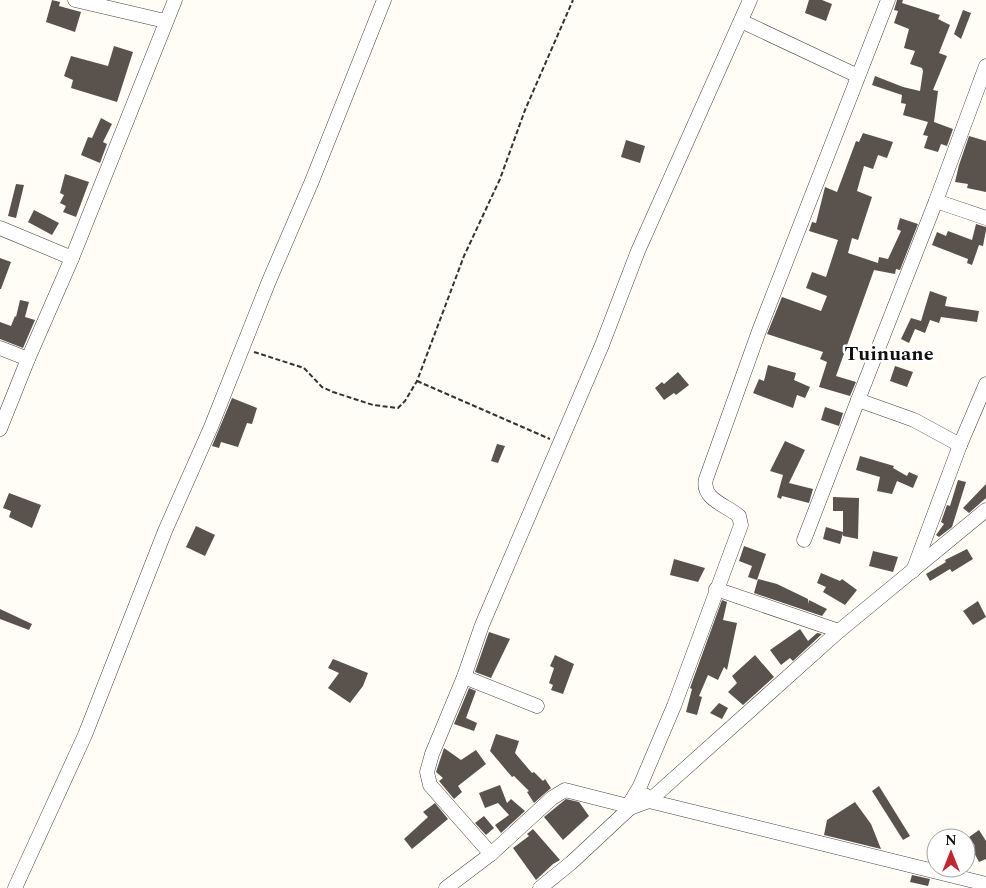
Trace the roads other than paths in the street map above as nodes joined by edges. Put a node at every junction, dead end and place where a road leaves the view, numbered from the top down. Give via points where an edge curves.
1 (76, 0) edge
2 (175, 0) edge
3 (384, 0) edge
4 (750, 0) edge
5 (888, 0) edge
6 (165, 21) junction
7 (741, 21) junction
8 (986, 66) edge
9 (858, 76) junction
10 (936, 201) junction
11 (986, 218) edge
12 (0, 228) edge
13 (72, 258) junction
14 (0, 348) edge
15 (28, 359) junction
16 (986, 384) edge
17 (858, 400) junction
18 (0, 429) edge
19 (960, 445) junction
20 (986, 510) edge
21 (804, 540) dead end
22 (913, 572) junction
23 (716, 589) junction
24 (839, 631) junction
25 (464, 677) junction
26 (537, 706) dead end
27 (640, 786) junction
28 (649, 801) junction
29 (629, 807) junction
30 (491, 854) junction
31 (986, 884) edge
32 (456, 885) edge
33 (15, 888) edge
34 (540, 888) edge

1 - 6 street
2 - 6 street
3 - 33 street via 211,427 165,531 85,735
4 - 7 street
5 - 9 street
6 - 13 street
7 - 9 street
7 - 25 street via 638,251 602,345 482,625
8 - 10 street
9 - 23 street via 758,331 706,479 708,496 739,516 741,525
10 - 11 street
10 - 17 street
12 - 13 street
13 - 15 street
14 - 15 street
15 - 18 street
16 - 19 street
17 - 19 street via 914,420
17 - 21 street
19 - 22 street
20 - 22 street
22 - 24 street
23 - 24 street
23 - 27 street via 674,706
24 - 28 street
25 - 26 street
25 - 30 street via 432,754 427,779
27 - 28 street
27 - 29 street
28 - 29 street
28 - 31 street
29 - 30 street via 565,790
29 - 34 street
30 - 32 street

